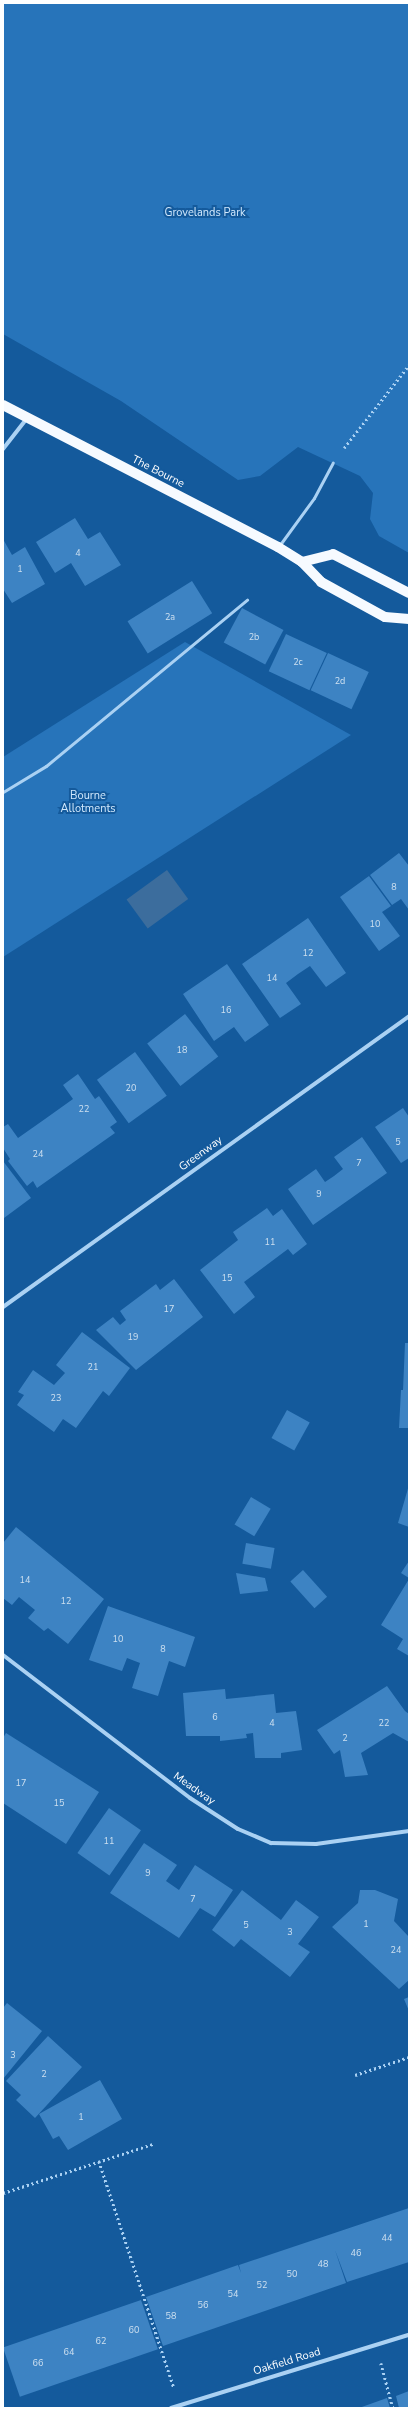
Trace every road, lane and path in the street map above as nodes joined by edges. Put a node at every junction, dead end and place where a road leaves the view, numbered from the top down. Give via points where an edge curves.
1 (409, 365) edge
2 (3, 405) edge
3 (27, 418) junction
4 (3, 449) edge
5 (333, 463) joint
6 (278, 547) junction
7 (302, 562) junction
8 (409, 593) edge
9 (247, 600) dead end
10 (409, 619) edge
11 (3, 792) edge
12 (409, 1016) edge
13 (3, 1307) edge
14 (3, 1655) edge
15 (409, 1831) edge
16 (409, 2057) edge
17 (355, 2075) dead end
18 (153, 2144) dead end
19 (99, 2161) junction
20 (3, 2193) edge
21 (409, 2335) edge
22 (376, 2345) junction
23 (180, 2405) junction
24 (171, 2408) edge
25 (393, 2408) edge

1 - 5 path
2 - 3 main road, The Bourne
3 - 4 street
3 - 6 main road, The Bourne
5 - 6 lane via 314,498
6 - 7 main road, The Bourne
7 - 8 main road via 333,554
7 - 10 main road, The Bourne via 321,582 379,614
9 - 11 lane via 46,766
12 - 13 street, Greenway
14 - 15 street, Meadway via 190,1798 238,1829 271,1842 316,1844
16 - 17 path
18 - 19 path
19 - 20 path
19 - 23 path
21 - 22 street, Oakfield Road
22 - 23 street, Oakfield Road
22 - 25 path
23 - 24 street, Oakfield Road

